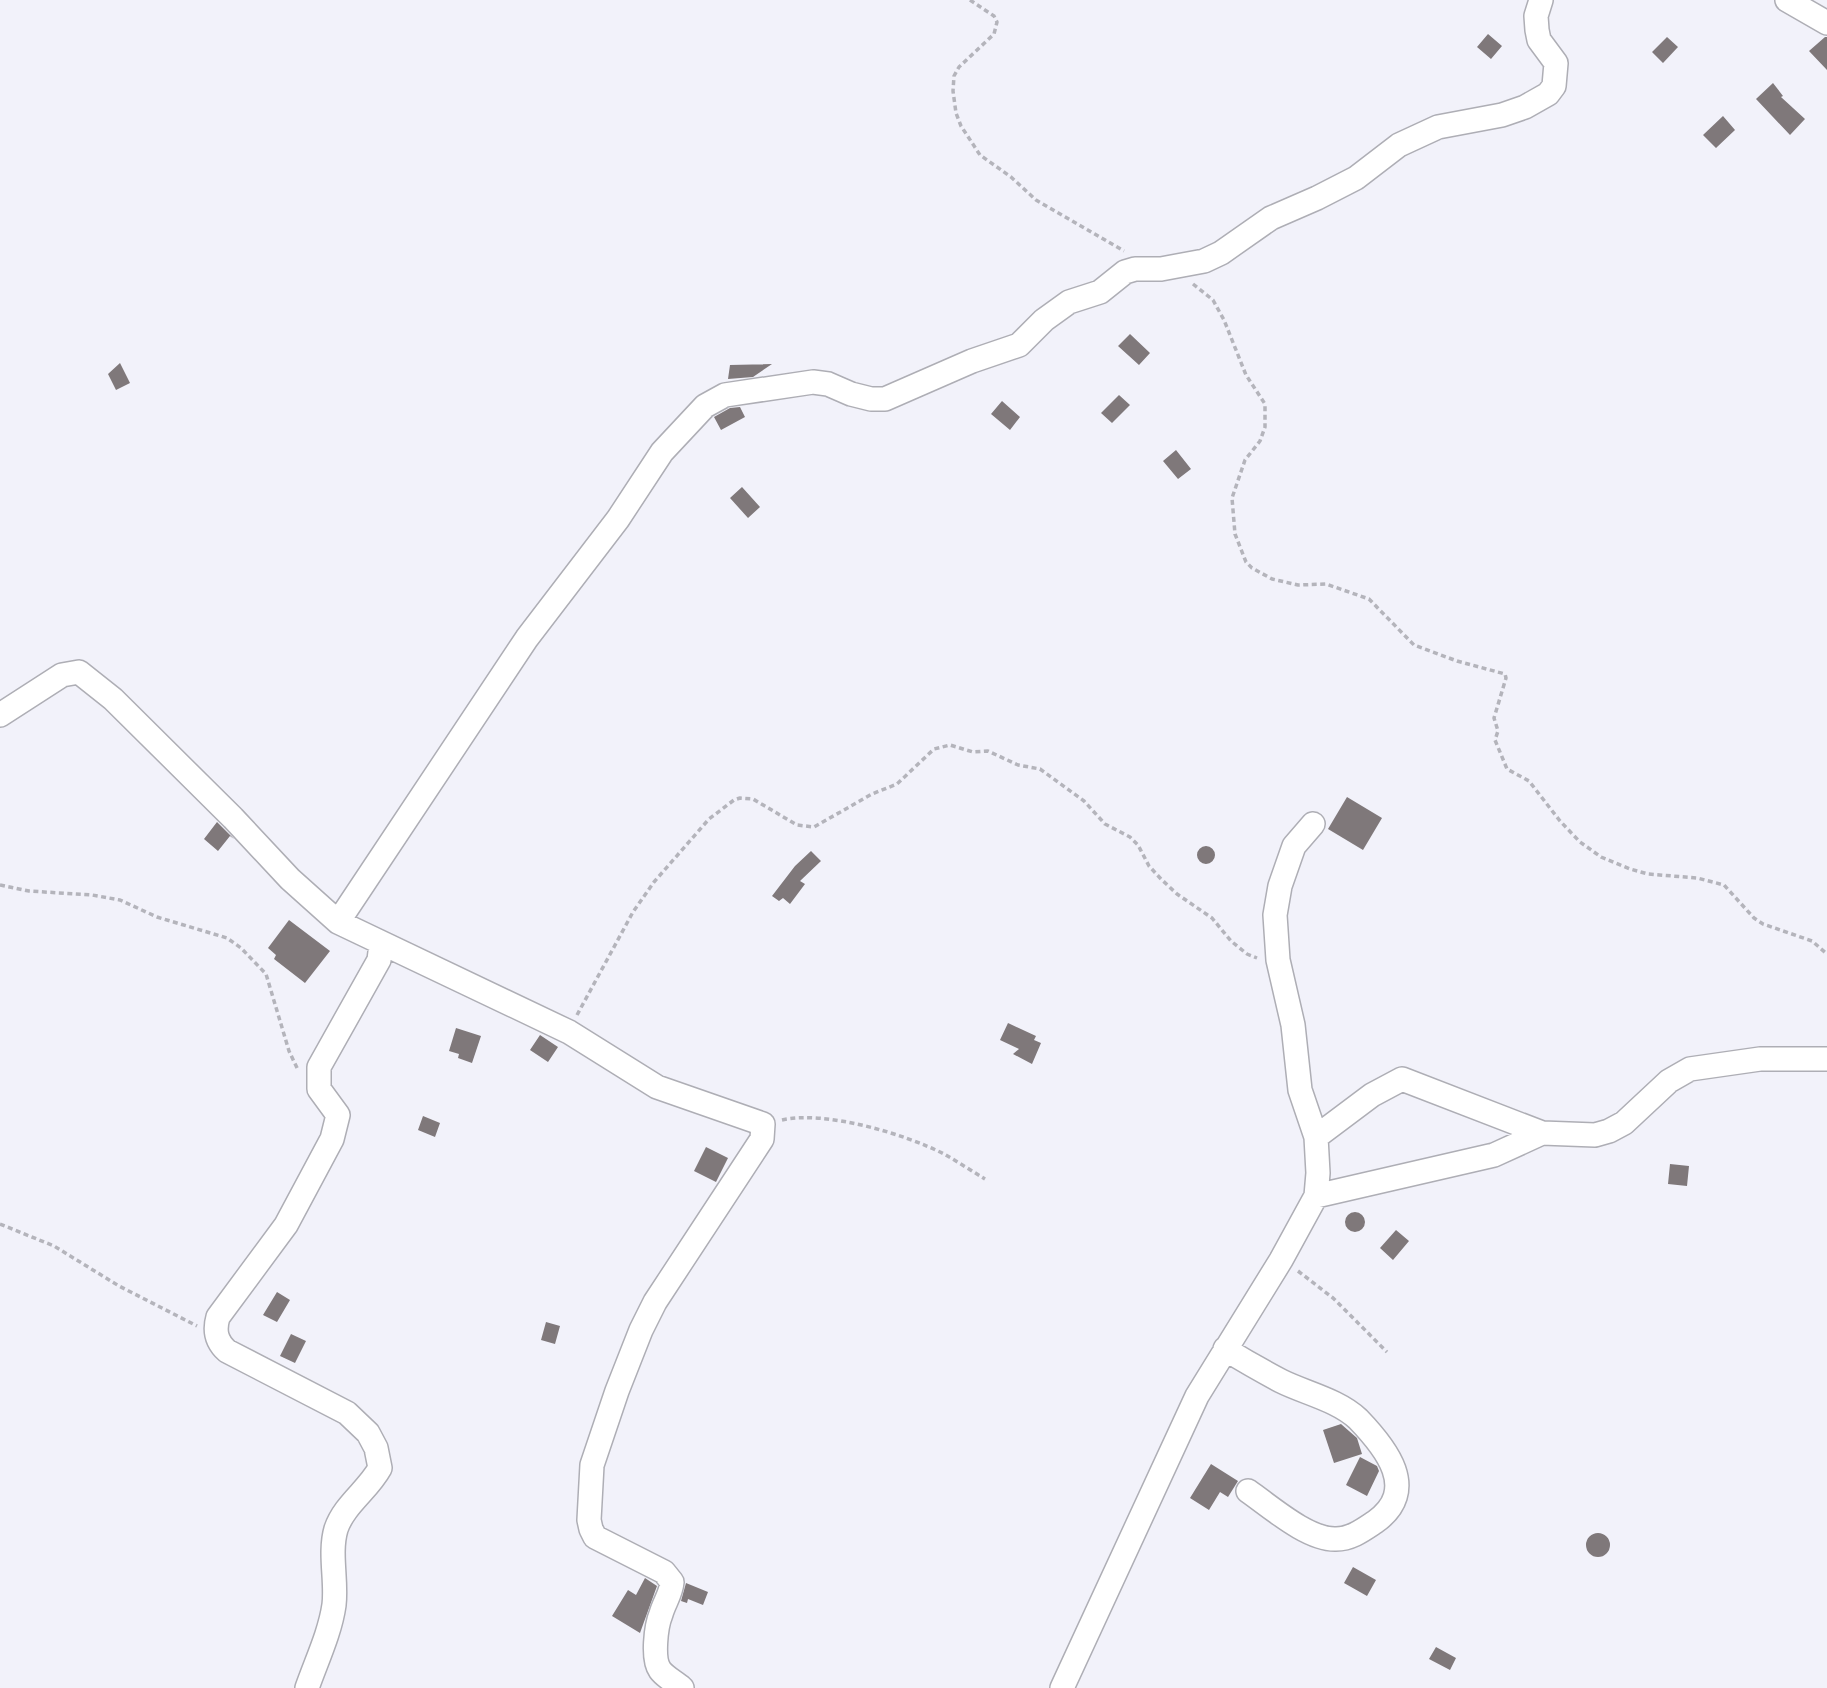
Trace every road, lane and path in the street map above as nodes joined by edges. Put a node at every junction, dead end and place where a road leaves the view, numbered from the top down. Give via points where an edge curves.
1 (970, 0) edge
2 (1541, 0) edge
3 (1787, 0) edge
4 (1827, 23) edge
5 (1159, 268) junction
6 (0, 715) edge
7 (1313, 824) dead end
8 (0, 885) edge
9 (338, 922) junction
10 (381, 944) junction
11 (1827, 954) edge
12 (1279, 964) junction
13 (569, 1032) junction
14 (1827, 1059) edge
15 (319, 1089) junction
16 (763, 1124) junction
17 (1542, 1133) junction
18 (1317, 1137) junction
19 (985, 1179) dead end
20 (1316, 1196) junction
21 (0, 1224) edge
22 (1281, 1261) junction
23 (217, 1336) junction
24 (1225, 1349) junction
25 (1387, 1352) dead end
26 (1248, 1491) dead end
27 (307, 1688) edge
28 (682, 1688) edge
29 (1062, 1688) edge

1 - 5 path via 998,22 994,34 954,76 956,113 974,145 1036,200
2 - 5 street via 1536,30 1556,64 1557,75 1548,94 1502,115 1438,127 1399,145 1356,177 1270,218 1221,253 1204,261
3 - 4 street
5 - 9 street via 1125,272 1100,292 1069,302 1019,345 972,360 885,399 813,383 725,395 705,406 662,452 618,519 527,638
5 - 11 path via 1213,300 1246,375 1265,404 1265,427 1245,460 1232,498 1235,534 1241,554 1252,568 1272,579 1298,585 1326,584 1369,599 1414,645 1505,674 1494,718 1502,760 1511,773 1529,781 1580,842 1630,869 1724,886 1763,924 1812,941
6 - 9 street via 68,672 84,674
7 - 12 street via 1294,846 1280,886 1275,915
8 - 15 path via 120,900 157,917 227,938 266,974 289,1051 300,1073
9 - 10 street
10 - 13 street
10 - 15 street via 379,960 319,1067
12 - 13 path via 1247,954 1231,941 1212,918 1161,879 1138,845 1105,824 1084,801 1040,769 988,751 950,745 934,749 897,784 872,793 814,827 797,825 752,799 740,798 709,819 633,912
12 - 18 street via 1293,1025 1300,1090
13 - 16 street via 657,1087
14 - 17 street via 1760,1059 1690,1069 1609,1131 1595,1135
15 - 23 street via 338,1115 332,1139 286,1225 218,1317
16 - 19 path via 792,1117 835,1119 918,1143
16 - 28 street via 762,1139 655,1302 592,1465 589,1520 595,1536 664,1572 672,1582 655,1643 658,1668
17 - 18 street via 1402,1079 1372,1095
17 - 20 street via 1494,1155
18 - 20 street
20 - 22 street
21 - 23 path via 54,1246 119,1286
22 - 24 street
22 - 25 path via 1333,1298
23 - 27 street via 227,1351 347,1413 376,1448 380,1468 336,1527 334,1607
24 - 26 street via 1354,1416 1387,1456 1398,1484 1395,1499 1381,1518 1360,1533 1336,1539 1302,1528
24 - 29 street via 1162,1466

